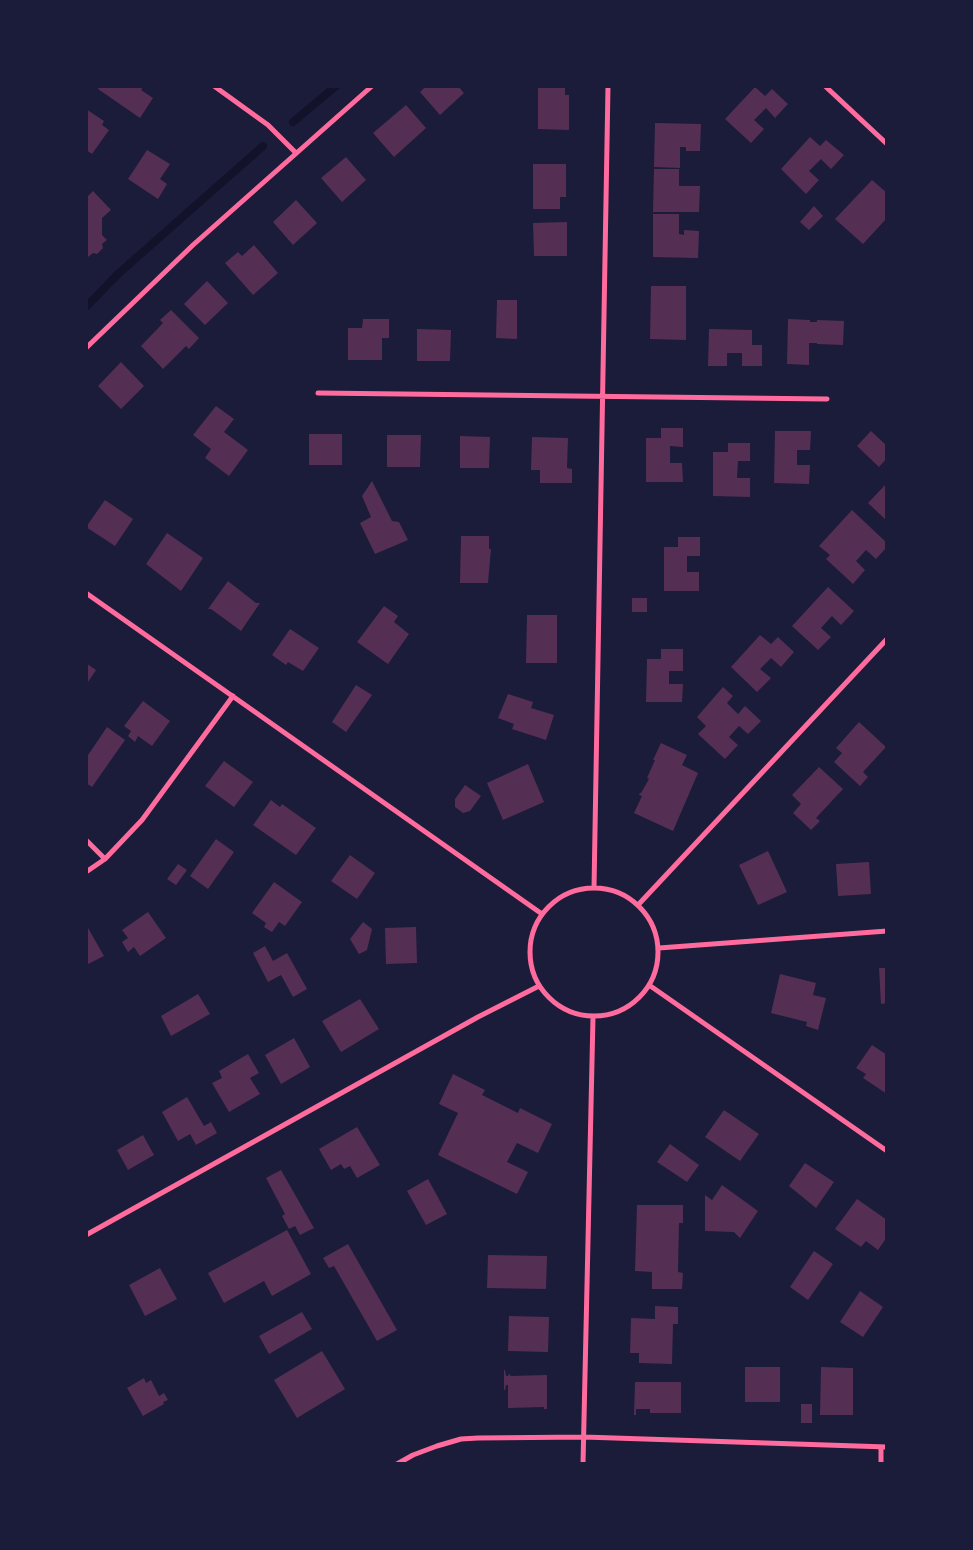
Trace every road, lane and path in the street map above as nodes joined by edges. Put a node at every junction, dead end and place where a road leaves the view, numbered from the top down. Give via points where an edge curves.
1 (214, 86) edge
2 (372, 86) edge
3 (608, 86) edge
4 (825, 86) edge
5 (887, 144) edge
6 (296, 153) junction
7 (86, 348) edge
8 (318, 393) dead end
9 (604, 396) junction
10 (827, 399) dead end
11 (86, 593) edge
12 (887, 638) edge
13 (233, 696) junction
14 (86, 840) edge
15 (105, 859) junction
16 (86, 872) edge
17 (594, 888) junction
18 (638, 905) junction
19 (542, 914) junction
20 (887, 931) edge
21 (659, 948) junction
22 (649, 985) junction
23 (539, 986) junction
24 (593, 1017) junction
25 (887, 1151) edge
26 (86, 1235) edge
27 (584, 1437) junction
28 (884, 1446) edge
29 (397, 1464) edge
30 (583, 1464) edge
31 (880, 1464) edge

1 - 6 street via 268,126
2 - 6 street
3 - 9 street
4 - 5 street
6 - 7 street via 193,244
8 - 9 street
9 - 10 street
9 - 17 street
11 - 13 street
12 - 18 street
13 - 15 street via 142,820
13 - 19 street
14 - 15 street
15 - 16 street
17 - 18 street via 618,892
17 - 19 street via 571,892
18 - 21 street via 652,924
19 - 23 street via 530,947 533,974
20 - 21 street
21 - 22 street via 656,973
22 - 24 street via 636,1002 620,1012
22 - 25 street
23 - 24 street via 548,998 571,1013
23 - 26 street
24 - 27 street
27 - 28 street
27 - 29 street via 461,1439 413,1455
27 - 30 street
28 - 31 street

